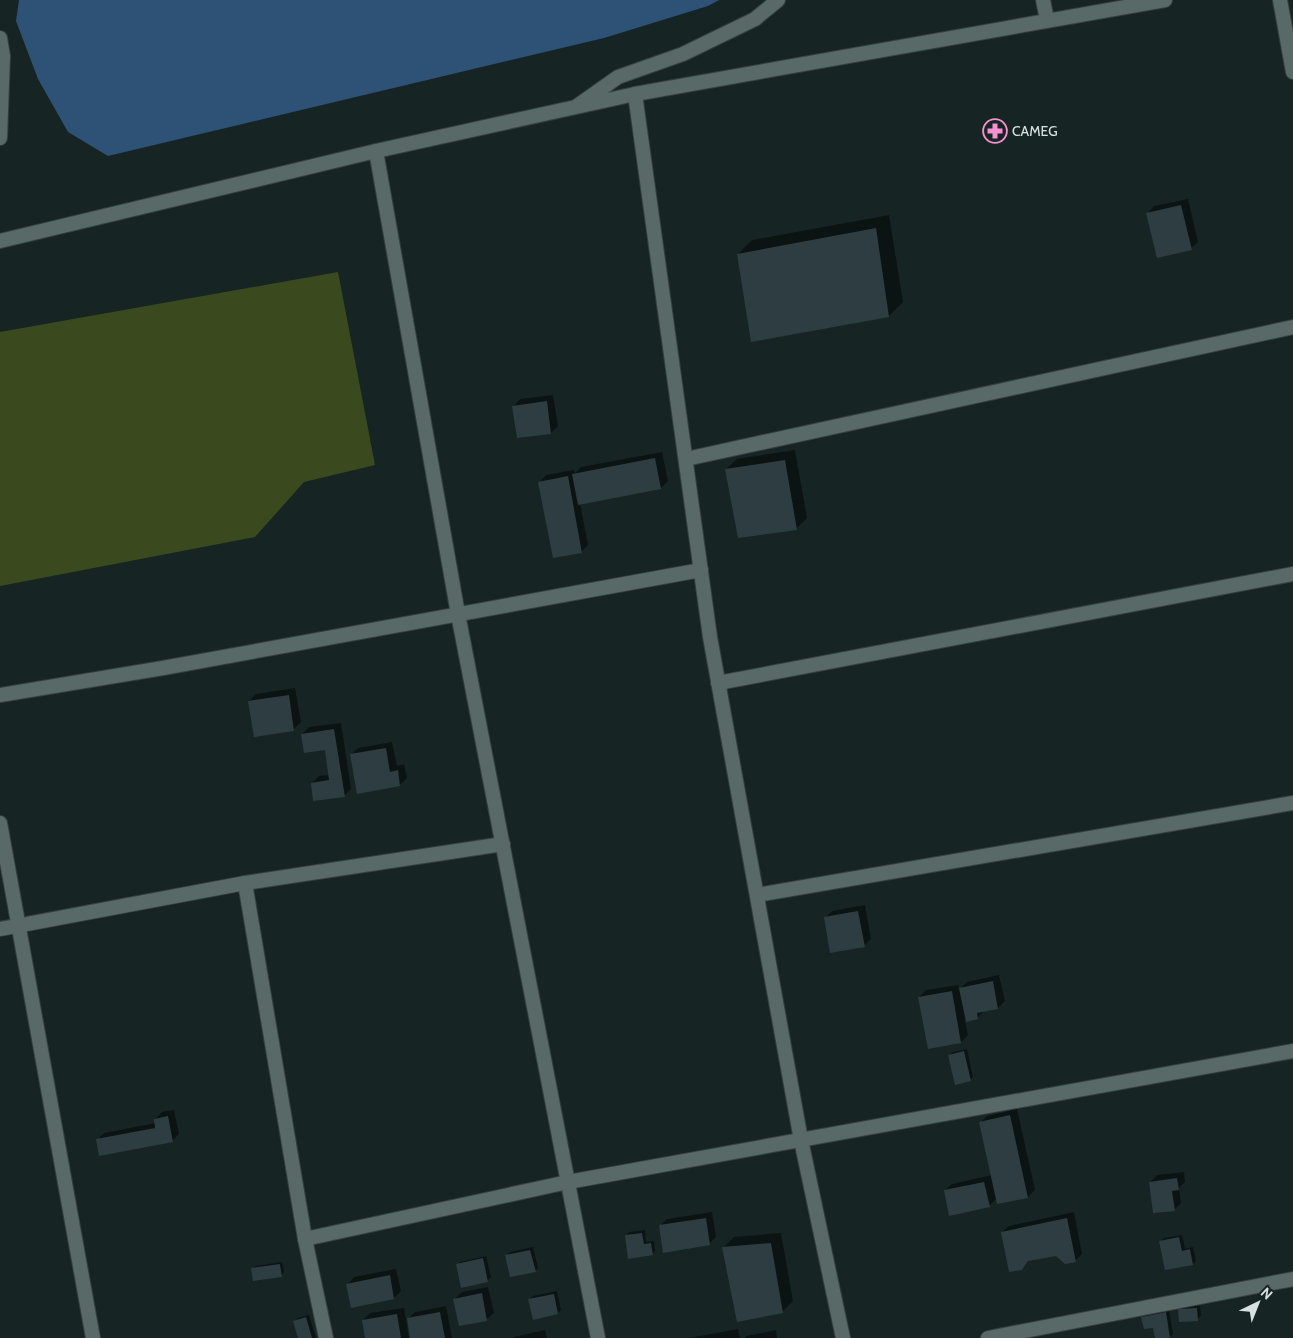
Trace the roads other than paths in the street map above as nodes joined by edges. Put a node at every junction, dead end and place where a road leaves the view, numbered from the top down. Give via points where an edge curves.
1 (778, 0) edge
2 (1043, 0) edge
3 (1165, 0) edge
4 (1280, 0) edge
5 (1047, 20) junction
6 (0, 38) edge
7 (1293, 72) edge
8 (635, 94) junction
9 (577, 106) junction
10 (0, 138) edge
11 (376, 151) junction
12 (0, 241) edge
13 (1293, 327) edge
14 (686, 459) junction
15 (701, 570) junction
16 (1293, 574) edge
17 (458, 614) junction
18 (718, 683) junction
19 (0, 696) edge
20 (1293, 803) edge
21 (0, 823) edge
22 (503, 844) junction
23 (245, 883) junction
24 (757, 895) junction
25 (18, 926) junction
26 (0, 929) edge
27 (1293, 1051) edge
28 (801, 1140) junction
29 (568, 1182) junction
30 (305, 1239) junction
31 (1293, 1279) edge
32 (93, 1338) edge
33 (326, 1338) edge
34 (598, 1338) edge
35 (844, 1338) edge
36 (988, 1338) edge

1 - 9 street via 755,19 683,54 618,78
2 - 5 street
3 - 5 street
4 - 7 street
5 - 8 street
6 - 10 street via 3,56
8 - 9 street
8 - 14 street
9 - 11 street
11 - 12 street
11 - 17 street
13 - 14 street
14 - 15 street
15 - 17 street
15 - 18 street
16 - 18 street
17 - 19 street
17 - 22 street
18 - 24 street
20 - 24 street
21 - 25 street
22 - 23 street
22 - 29 street
23 - 25 street
23 - 30 street
24 - 28 street
25 - 26 street
25 - 32 street
27 - 28 street
28 - 29 street
28 - 35 street
29 - 30 street
29 - 34 street
30 - 33 street
31 - 36 street

